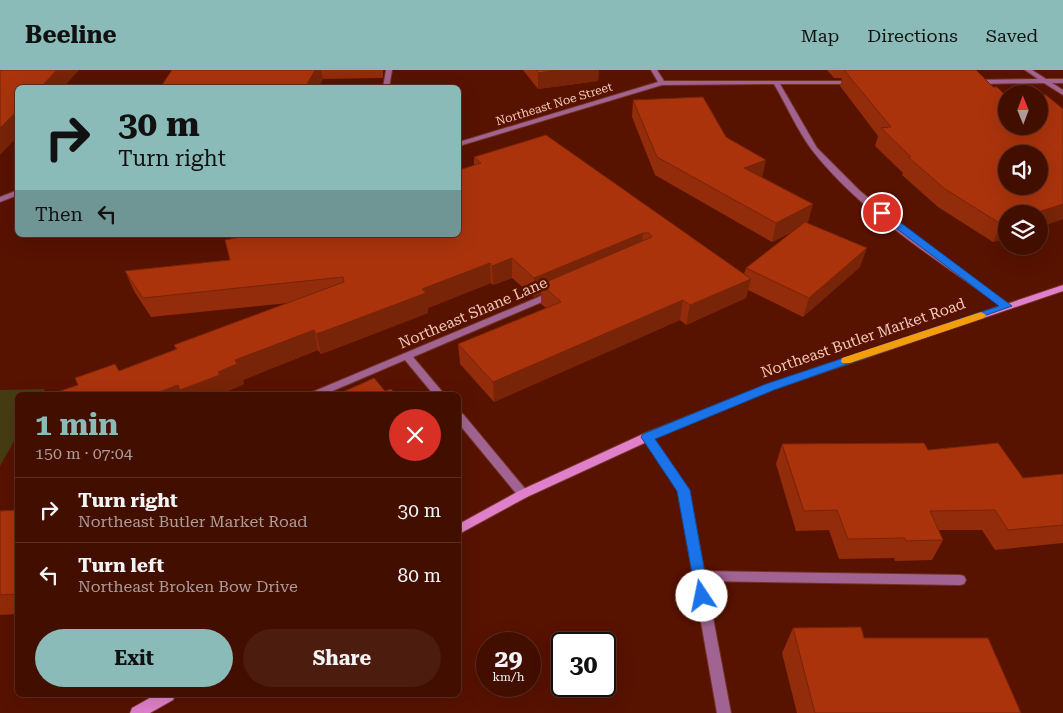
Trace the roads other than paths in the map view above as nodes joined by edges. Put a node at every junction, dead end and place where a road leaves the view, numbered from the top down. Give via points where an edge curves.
1 (389, 70) edge
2 (654, 70) edge
3 (1028, 70) edge
4 (1063, 81) edge
5 (856, 82) edge
6 (966, 82) edge
7 (1045, 82) junction
8 (662, 83) junction
9 (776, 83) junction
10 (386, 85) edge
11 (1063, 93) edge
12 (461, 143) edge
13 (15, 193) edge
14 (0, 200) edge
15 (1063, 288) edge
16 (562, 291) edge
17 (1007, 306) junction
18 (407, 356) junction
19 (321, 392) edge
20 (437, 392) edge
21 (461, 420) edge
22 (647, 437) junction
23 (523, 494) junction
24 (461, 528) edge
25 (698, 576) junction
26 (960, 580) dead end
27 (165, 697) edge
28 (137, 713) edge
29 (724, 713) edge

1 - 10 street
2 - 8 street
3 - 7 street
4 - 7 street
5 - 9 street, Northeast Noe Street
6 - 7 street
7 - 11 street
8 - 9 street, Northeast Noe Street
8 - 12 street, Northeast Noe Street
9 - 17 street via 813,146 841,178 882,213
13 - 14 street
15 - 17 main road, Northeast Butler Market Road
16 - 18 street, Northeast Shane Lane
17 - 22 main road, Northeast Butler Market Road via 770,387
18 - 19 street, Northeast Shane Lane
18 - 20 street
21 - 23 street
22 - 23 main road, Northeast Butler Market Road
22 - 25 street via 684,490
23 - 24 main road, Northeast Butler Market Road
25 - 26 street
25 - 29 street
27 - 28 main road

